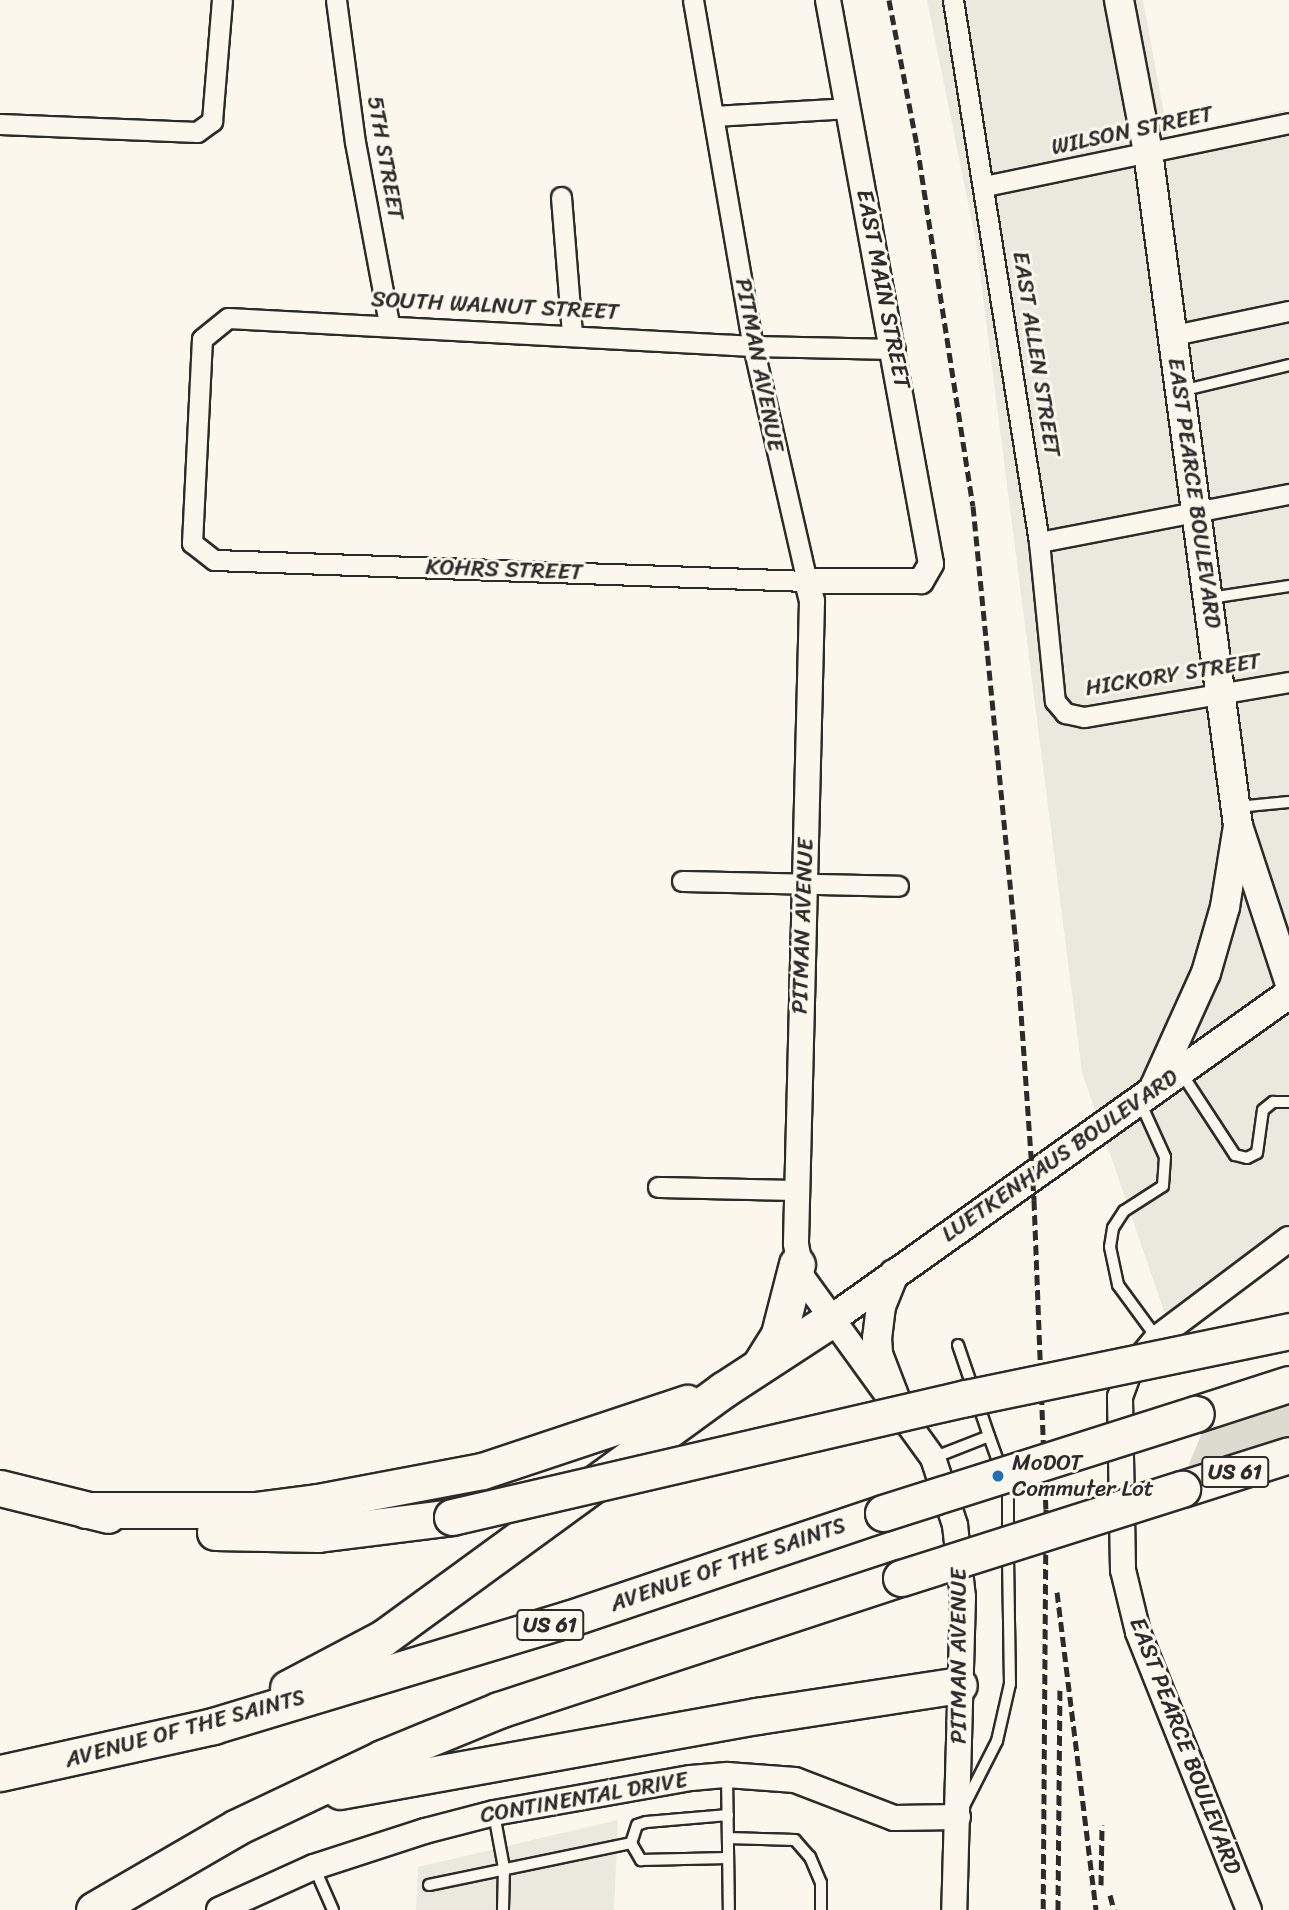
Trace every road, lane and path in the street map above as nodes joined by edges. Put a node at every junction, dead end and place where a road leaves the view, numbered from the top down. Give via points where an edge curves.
1 (222, 0) edge
2 (336, 0) edge
3 (693, 0) edge
4 (828, 0) edge
5 (1119, 0) edge
6 (957, 1) edge
7 (849, 108) junction
8 (715, 116) junction
9 (1289, 123) edge
10 (0, 124) edge
11 (1148, 152) junction
12 (985, 186) junction
13 (561, 197) dead end
14 (1289, 311) edge
15 (389, 324) junction
16 (572, 334) junction
17 (1174, 335) junction
18 (753, 346) junction
19 (895, 349) junction
20 (1289, 365) edge
21 (1181, 391) junction
22 (195, 440) joint
23 (1289, 494) edge
24 (1197, 515) junction
25 (1040, 542) junction
26 (925, 578) joint
27 (807, 581) junction
28 (1289, 586) edge
29 (1208, 599) junction
30 (1289, 682) edge
31 (1221, 692) junction
32 (1065, 713) joint
33 (1289, 802) edge
34 (1237, 816) junction
35 (682, 881) dead end
36 (805, 885) junction
37 (898, 886) dead end
38 (1278, 925) edge
39 (1289, 981) edge
40 (1289, 994) edge
41 (1180, 1070) junction
42 (1147, 1094) junction
43 (1289, 1102) edge
44 (658, 1187) dead end
45 (795, 1190) junction
46 (1289, 1239) edge
47 (797, 1264) junction
48 (894, 1274) junction
49 (832, 1319) junction
50 (1289, 1331) edge
51 (1157, 1338) junction
52 (958, 1345) dead end
53 (759, 1367) junction
54 (1289, 1384) edge
55 (723, 1390) junction
56 (898, 1406) junction
57 (989, 1436) junction
58 (1289, 1455) edge
59 (933, 1458) junction
60 (0, 1488) edge
61 (86, 1510) junction
62 (959, 1685) junction
63 (213, 1726) junction
64 (0, 1773) edge
65 (727, 1775) junction
66 (292, 1800) junction
67 (494, 1813) junction
68 (728, 1815) junction
69 (958, 1817) junction
70 (728, 1838) junction
71 (631, 1843) junction
72 (728, 1858) junction
73 (314, 1867) junction
74 (504, 1868) junction
75 (429, 1885) dead end
76 (94, 1910) edge
77 (219, 1910) edge
78 (333, 1910) edge
79 (503, 1910) edge
80 (729, 1910) edge
81 (821, 1910) edge
82 (954, 1910) edge
83 (1249, 1910) edge

1 - 10 street via 212,121 197,132
2 - 15 street, 5TH STREET via 355,142
3 - 8 street, PITMAN AVENUE
4 - 7 street, EAST MAIN STREET
5 - 11 main road, EAST PEARCE BOULEVARD
6 - 12 street, EAST ALLEN STREET
7 - 8 street
7 - 19 street, EAST MAIN STREET
8 - 18 street, PITMAN AVENUE
9 - 11 street, WILSON STREET
11 - 12 street, WILSON STREET
11 - 17 main road, EAST PEARCE BOULEVARD
12 - 25 street, EAST ALLEN STREET
13 - 16 street
14 - 17 street
15 - 16 street, SOUTH WALNUT STREET
15 - 22 street, SOUTH WALNUT STREET via 228,318 215,324 202,339
16 - 18 street, SOUTH WALNUT STREET
17 - 21 main road, EAST PEARCE BOULEVARD
18 - 19 street, SOUTH WALNUT STREET
18 - 27 street, PITMAN AVENUE
19 - 26 street, EAST MAIN STREET via 930,547 931,564
20 - 21 lane
21 - 24 main road, EAST PEARCE BOULEVARD
22 - 27 street, KOHRS STREET via 192,543 214,560
23 - 24 street
24 - 25 street
24 - 29 main road, EAST PEARCE BOULEVARD
25 - 32 street, EAST ALLEN STREET via 1055,701
26 - 27 street, KOHRS STREET via 914,582
27 - 36 street, PITMAN AVENUE via 812,601
28 - 29 lane
29 - 31 main road, EAST PEARCE BOULEVARD
30 - 31 street, HICKORY STREET
31 - 32 street, HICKORY STREET via 1084,717
31 - 34 main road, EAST PEARCE BOULEVARD
33 - 34 lane
34 - 38 main road, EAST PEARCE BOULEVARD
34 - 42 main road via 1225,906 1206,973
35 - 36 street
36 - 37 street
36 - 45 street, PITMAN AVENUE
38 - 39 main road, EAST PEARCE BOULEVARD
40 - 41 main road, LUETKENHAUS BOULEVARD
41 - 42 main road, LUETKENHAUS BOULEVARD
41 - 43 lane via 1235,1155 1257,1153 1263,1110 1273,1102
42 - 48 main road, LUETKENHAUS BOULEVARD
42 - 51 lane via 1164,1157 1163,1186 1124,1211 1113,1228 1110,1247 1118,1285
44 - 45 street
45 - 47 street, PITMAN AVENUE
46 - 51 street, EAST PEARCE BOULEVARD
47 - 49 street, PITMAN AVENUE
47 - 53 highway via 779,1334
48 - 49 main road, LUETKENHAUS BOULEVARD
48 - 56 main road via 881,1306 877,1338 878,1354
49 - 53 highway
49 - 56 street, PITMAN AVENUE
50 - 61 highway, bridge via 966,1398 452,1517 318,1534 243,1534 168,1529
51 - 83 street, EAST PEARCE BOULEVARD via 1129,1372 1120,1397 1123,1570 1138,1632
52 - 57 lane
53 - 55 highway
54 - 63 highway, AVENUE OF THE SAINTS / US 61, bridge via 568,1619
55 - 61 highway via 532,1456 383,1490 255,1510
55 - 63 highway via 383,1638
56 - 59 street, PITMAN AVENUE
57 - 59 lane
57 - 69 lane via 1007,1489 1010,1684 997,1741
58 - 66 highway, US 61, bridge via 499,1710
59 - 62 street, PITMAN AVENUE via 955,1525 963,1597
60 - 61 highway
62 - 66 highway via 757,1716
62 - 69 street, PITMAN AVENUE
63 - 64 highway, AVENUE OF THE SAINTS / US 61
65 - 67 street, CONTINENTAL DRIVE
65 - 68 lane
65 - 69 street, CONTINENTAL DRIVE via 795,1780 894,1818
66 - 76 highway, US 61
67 - 73 street, CONTINENTAL DRIVE
67 - 74 lane
68 - 70 lane
68 - 71 lane via 646,1822 637,1825
69 - 82 street, PITMAN AVENUE
70 - 72 lane
70 - 81 lane via 795,1840 810,1857 821,1883
71 - 72 lane via 641,1860
71 - 74 lane
72 - 80 lane
73 - 77 street, CONTINENTAL DRIVE
73 - 78 lane
74 - 75 lane
74 - 79 lane

